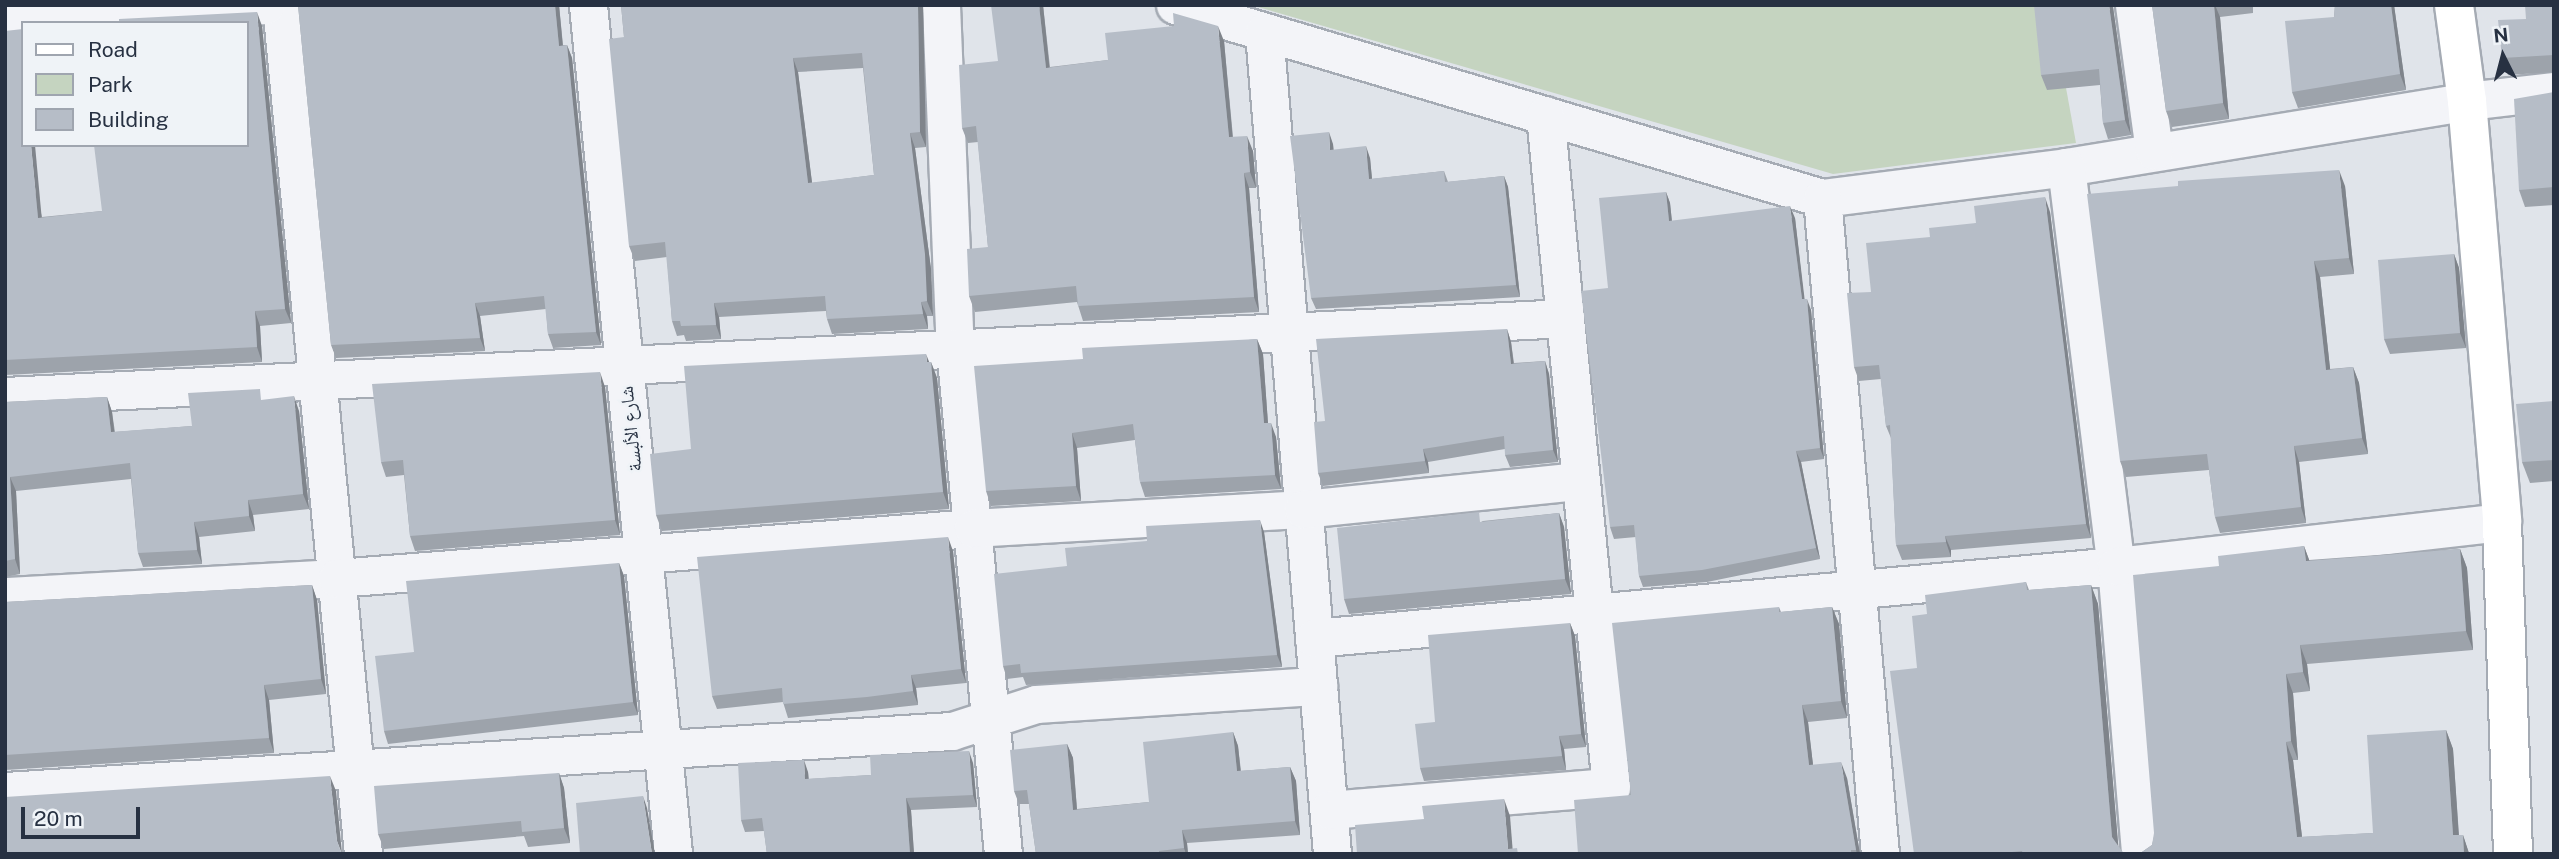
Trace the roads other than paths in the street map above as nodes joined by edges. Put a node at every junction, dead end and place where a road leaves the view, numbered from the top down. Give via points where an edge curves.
1 (266, 5) edge
2 (281, 5) edge
3 (588, 5) edge
4 (941, 5) edge
5 (1175, 5) edge
6 (2134, 5) edge
7 (2454, 5) edge
8 (5, 20) edge
9 (1264, 32) junction
10 (2554, 92) edge
11 (2467, 101) junction
12 (1545, 116) junction
13 (2154, 151) junction
14 (2066, 167) junction
15 (1822, 198) junction
16 (1565, 318) junction
17 (1289, 333) junction
18 (955, 348) junction
19 (624, 365) junction
20 (317, 380) junction
21 (5, 396) edge
22 (1581, 481) junction
23 (1303, 509) junction
24 (2502, 522) junction
25 (973, 528) junction
26 (643, 552) junction
27 (2116, 566) junction
28 (337, 578) junction
29 (1857, 587) junction
30 (5, 596) edge
31 (1596, 614) junction
32 (1314, 638) junction
33 (1318, 686) junction
34 (988, 717) junction
35 (662, 747) junction
36 (355, 770) junction
37 (5, 791) edge
38 (1329, 810) junction
39 (363, 854) edge
40 (673, 854) edge
41 (1003, 854) edge
42 (1332, 854) edge
43 (1880, 854) edge
44 (2140, 854) edge
45 (2513, 854) edge

1 - 8 street
2 - 20 street
3 - 19 street, شارع الألبسة
4 - 18 street
5 - 9 street
6 - 13 street
7 - 11 main road
9 - 12 street
9 - 17 street
10 - 11 street
11 - 13 street
11 - 24 main road
12 - 15 street
12 - 16 street
13 - 14 street
14 - 15 street
14 - 27 street
15 - 29 street
16 - 17 street
16 - 22 street
17 - 18 street
17 - 23 street
18 - 19 street
18 - 25 street
19 - 20 street
19 - 26 street, شارع الألبسة
20 - 21 street
20 - 28 street
22 - 23 street
22 - 31 street
23 - 25 street
23 - 32 street
24 - 27 street
24 - 45 main road
25 - 26 street
25 - 34 street
26 - 28 street
26 - 35 street, شارع الألبسة
27 - 29 street
27 - 44 street
28 - 30 street
28 - 36 street
29 - 31 street
29 - 43 street
31 - 32 street
31 - 38 street via 1611,787
32 - 33 street
33 - 34 street via 1036,704
33 - 38 street
34 - 35 street via 952,731
34 - 41 street
35 - 36 street
35 - 40 street, شارع الألبسة
36 - 37 street
36 - 39 street
38 - 42 street

